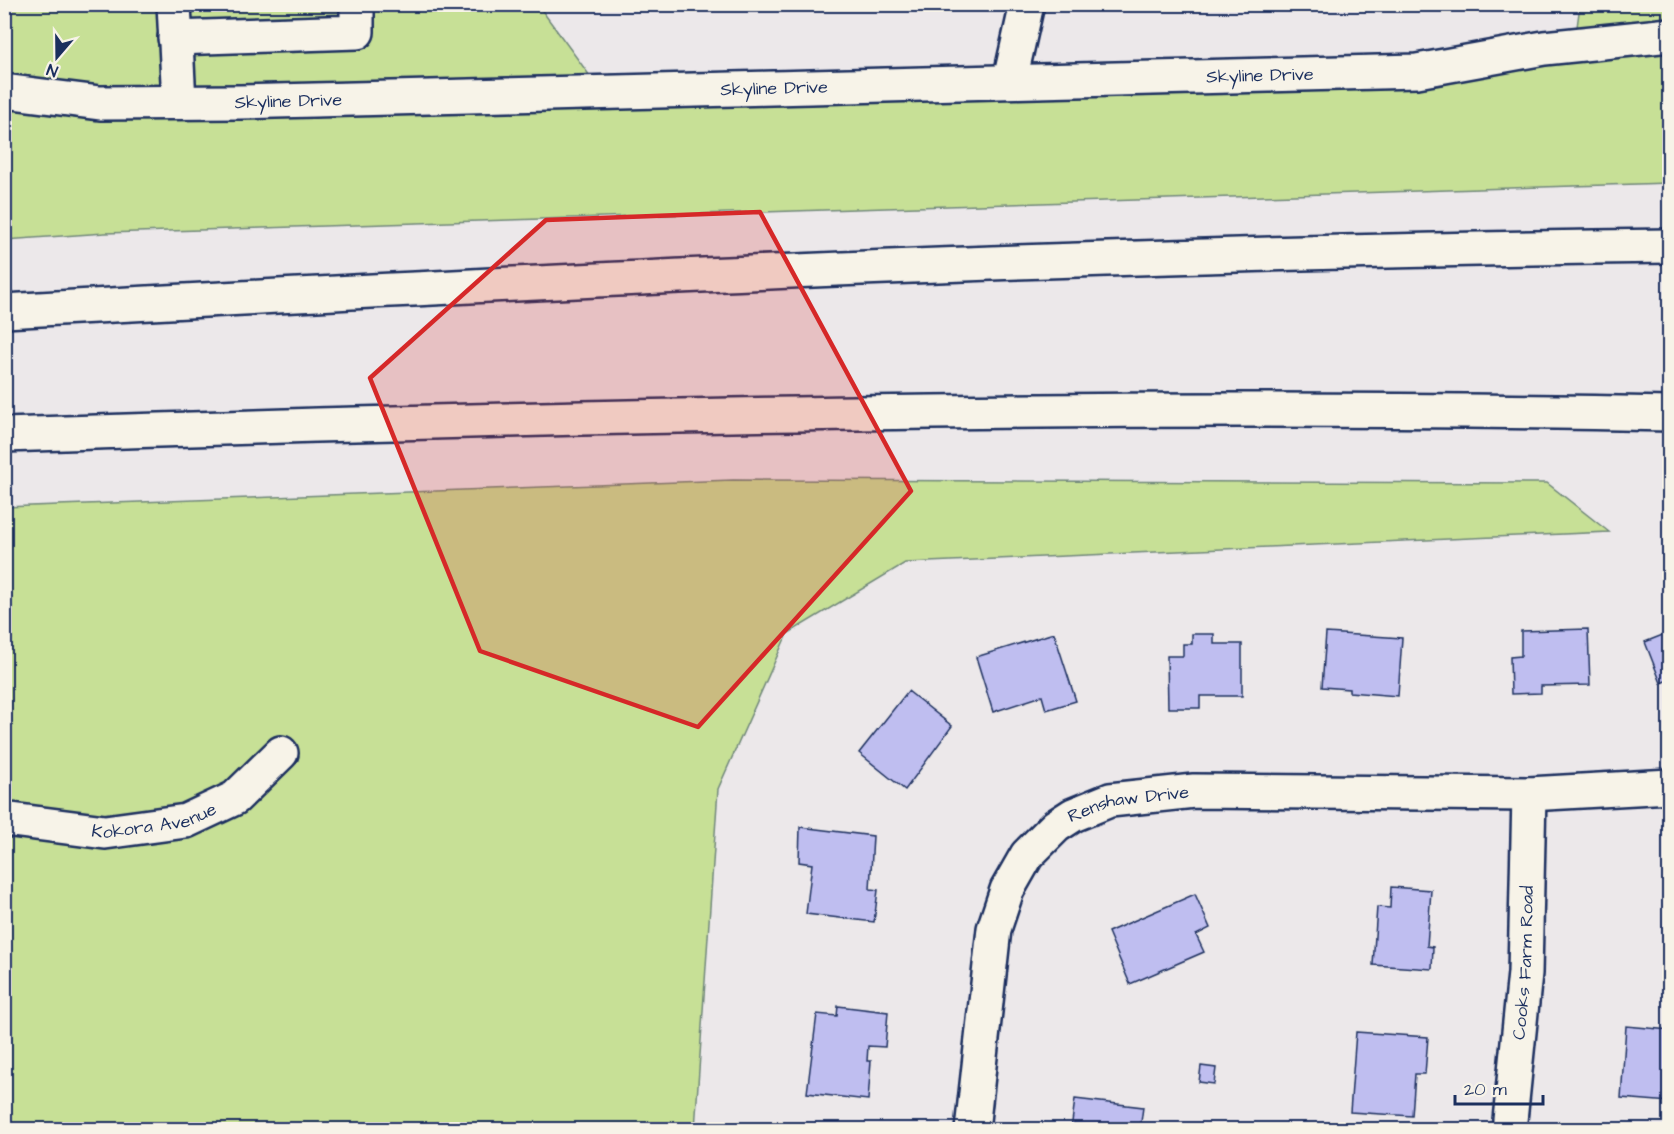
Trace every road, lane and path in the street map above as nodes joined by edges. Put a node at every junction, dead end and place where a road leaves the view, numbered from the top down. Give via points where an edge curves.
1 (174, 4) edge
2 (357, 4) edge
3 (1027, 4) edge
4 (1670, 35) edge
5 (175, 38) junction
6 (1010, 80) junction
7 (4, 91) edge
8 (179, 102) junction
9 (1670, 246) edge
10 (4, 311) edge
11 (1670, 414) edge
12 (4, 435) edge
13 (281, 753) dead end
14 (1670, 786) edge
15 (1529, 794) junction
16 (4, 819) edge
17 (972, 1130) edge
18 (1509, 1130) edge

1 - 5 main road
2 - 5 main road via 357,32
3 - 6 main road
4 - 6 main road, Skyline Drive via 1544,48 1417,71
5 - 8 main road
6 - 8 main road, Skyline Drive
7 - 8 main road, Skyline Drive via 99,103
9 - 10 main road via 1079,259
11 - 12 main road via 1295,410 916,412
13 - 16 main road, Kokora Avenue via 235,798 186,821 105,832
14 - 15 main road, Renshaw Drive
15 - 17 main road, Renshaw Drive via 1194,791 1110,800 1073,815 1027,855 1007,890 994,928
15 - 18 main road, Cooks Farm Road via 1525,973

